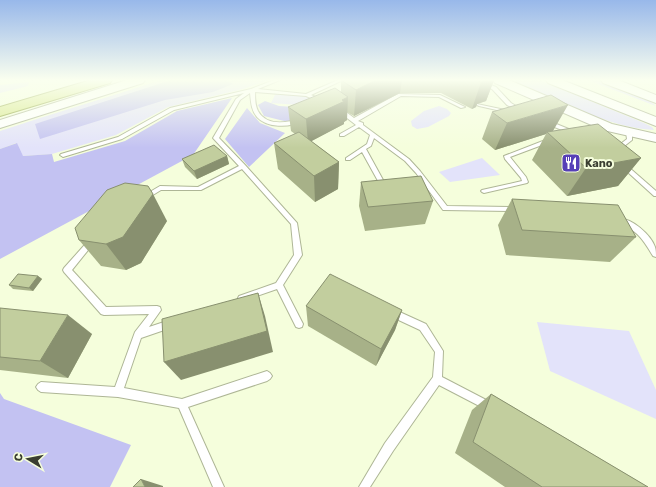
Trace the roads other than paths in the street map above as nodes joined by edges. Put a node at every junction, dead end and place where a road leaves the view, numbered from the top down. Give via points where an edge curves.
1 (30, 103) edge
2 (67, 103) edge
3 (198, 103) edge
4 (236, 103) edge
5 (254, 103) edge
6 (325, 103) edge
7 (386, 103) edge
8 (453, 103) edge
9 (508, 103) edge
10 (551, 103) edge
11 (608, 103) edge
12 (635, 103) edge
13 (328, 104) edge
14 (479, 105) edge
15 (335, 107) edge
16 (462, 107) dead end
17 (656, 111) edge
18 (0, 112) edge
19 (306, 118) edge
20 (355, 120) junction
21 (542, 120) edge
22 (656, 122) edge
23 (0, 124) edge
24 (361, 124) junction
25 (553, 124) junction
26 (546, 126) edge
27 (629, 132) junction
28 (373, 134) junction
29 (342, 135) dead end
30 (568, 138) edge
31 (656, 138) edge
32 (554, 140) edge
33 (363, 149) junction
34 (609, 154) edge
35 (63, 155) dead end
36 (615, 158) edge
37 (348, 159) dead end
38 (243, 166) junction
39 (386, 189) edge
40 (484, 191) dead end
41 (656, 194) edge
42 (140, 200) edge
43 (524, 209) edge
44 (611, 218) edge
45 (98, 234) edge
46 (656, 254) edge
47 (279, 285) junction
48 (235, 301) edge
49 (393, 313) edge
50 (175, 322) edge
51 (299, 324) dead end
52 (138, 335) junction
53 (267, 376) dead end
54 (437, 379) junction
55 (41, 387) dead end
56 (118, 392) junction
57 (182, 404) junction
58 (496, 410) edge
59 (219, 487) edge
60 (364, 487) edge

1 - 18 main road
2 - 23 main road
3 - 35 lane via 172,109 120,138
4 - 38 lane via 216,138 220,147
5 - 19 lane via 256,113 264,120 276,124 292,124
6 - 13 lane
7 - 20 lane
8 - 16 lane
9 - 14 lane via 523,113
10 - 27 main road via 588,119
11 - 22 main road
12 - 17 main road
15 - 20 lane
20 - 24 lane
21 - 25 lane
24 - 28 lane
24 - 29 lane
25 - 26 lane
25 - 30 lane via 580,136
27 - 31 main road
27 - 34 lane via 630,139
28 - 33 lane via 369,145
28 - 43 lane via 416,169 445,208
32 - 40 lane via 507,156 525,179 523,184
33 - 37 lane
33 - 39 lane
36 - 41 lane
38 - 42 lane via 199,189 160,188
38 - 47 lane via 294,223 298,255
44 - 46 lane via 639,229
45 - 52 lane via 67,270 104,311 157,310
47 - 48 lane
47 - 51 lane
49 - 54 lane via 423,328 439,351
50 - 52 lane
52 - 56 lane
53 - 57 lane
54 - 58 lane
54 - 60 lane
55 - 56 lane
56 - 57 lane
57 - 59 lane

